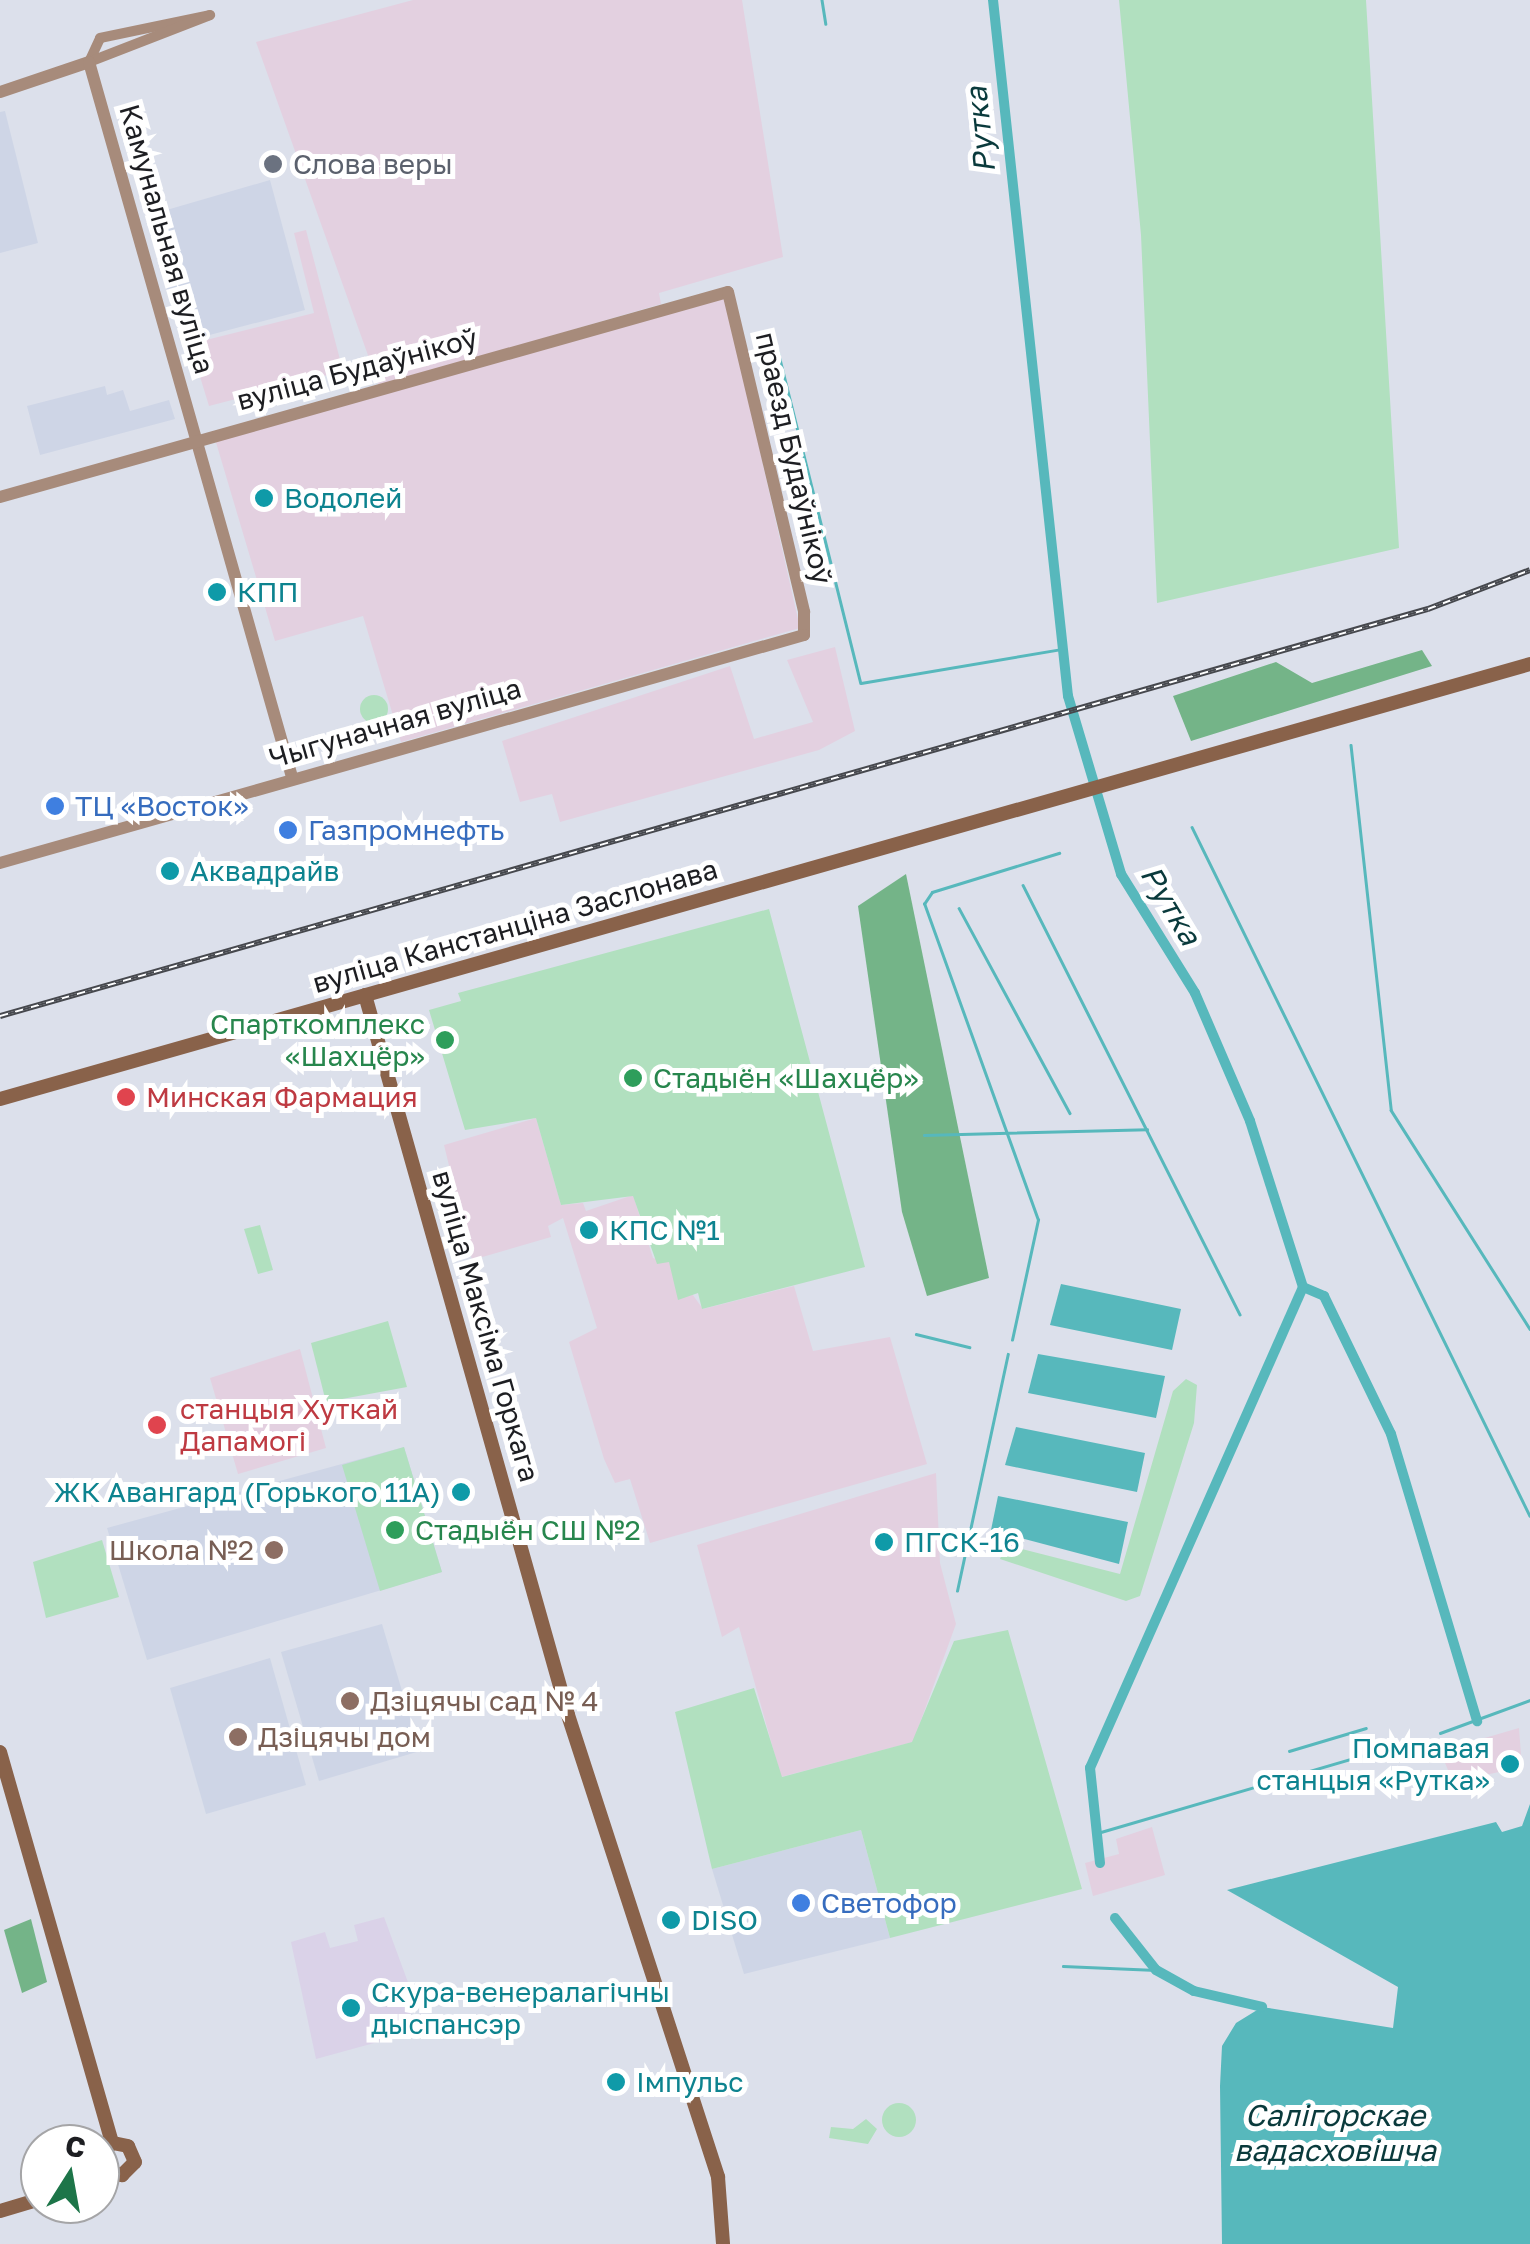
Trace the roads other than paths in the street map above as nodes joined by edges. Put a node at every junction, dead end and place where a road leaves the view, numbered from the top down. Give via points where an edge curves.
1 (89, 62) junction
2 (0, 92) edge
3 (728, 292) joint
4 (198, 438) junction
5 (0, 497) edge
6 (804, 635) joint
7 (1530, 664) edge
8 (292, 777) junction
9 (0, 863) edge
10 (365, 995) junction
11 (0, 1099) edge
12 (0, 1752) edge
13 (107, 2124) edge
14 (120, 2144) edge
15 (120, 2175) edge
16 (723, 2244) edge

1 - 1 street via 199,27 210,15 100,38
1 - 2 street
1 - 4 street, Камунальная вуліца
3 - 4 street, вуліца Будаўнікоў
3 - 6 street, праезд Будаўнікоў
4 - 5 street, вуліца Будаўнікоў
4 - 8 street, Камунальная вуліца
6 - 8 street, Чыгуначная вуліца
7 - 10 main road, вуліца Канстанціна Заслонава
8 - 9 street, Чыгуначная вуліца
10 - 11 main road, вуліца Канстанціна Заслонава
10 - 16 main road, вуліца Максіма Горкага via 568,1715 718,2178
12 - 13 main road
14 - 15 main road via 128,2146 135,2162

